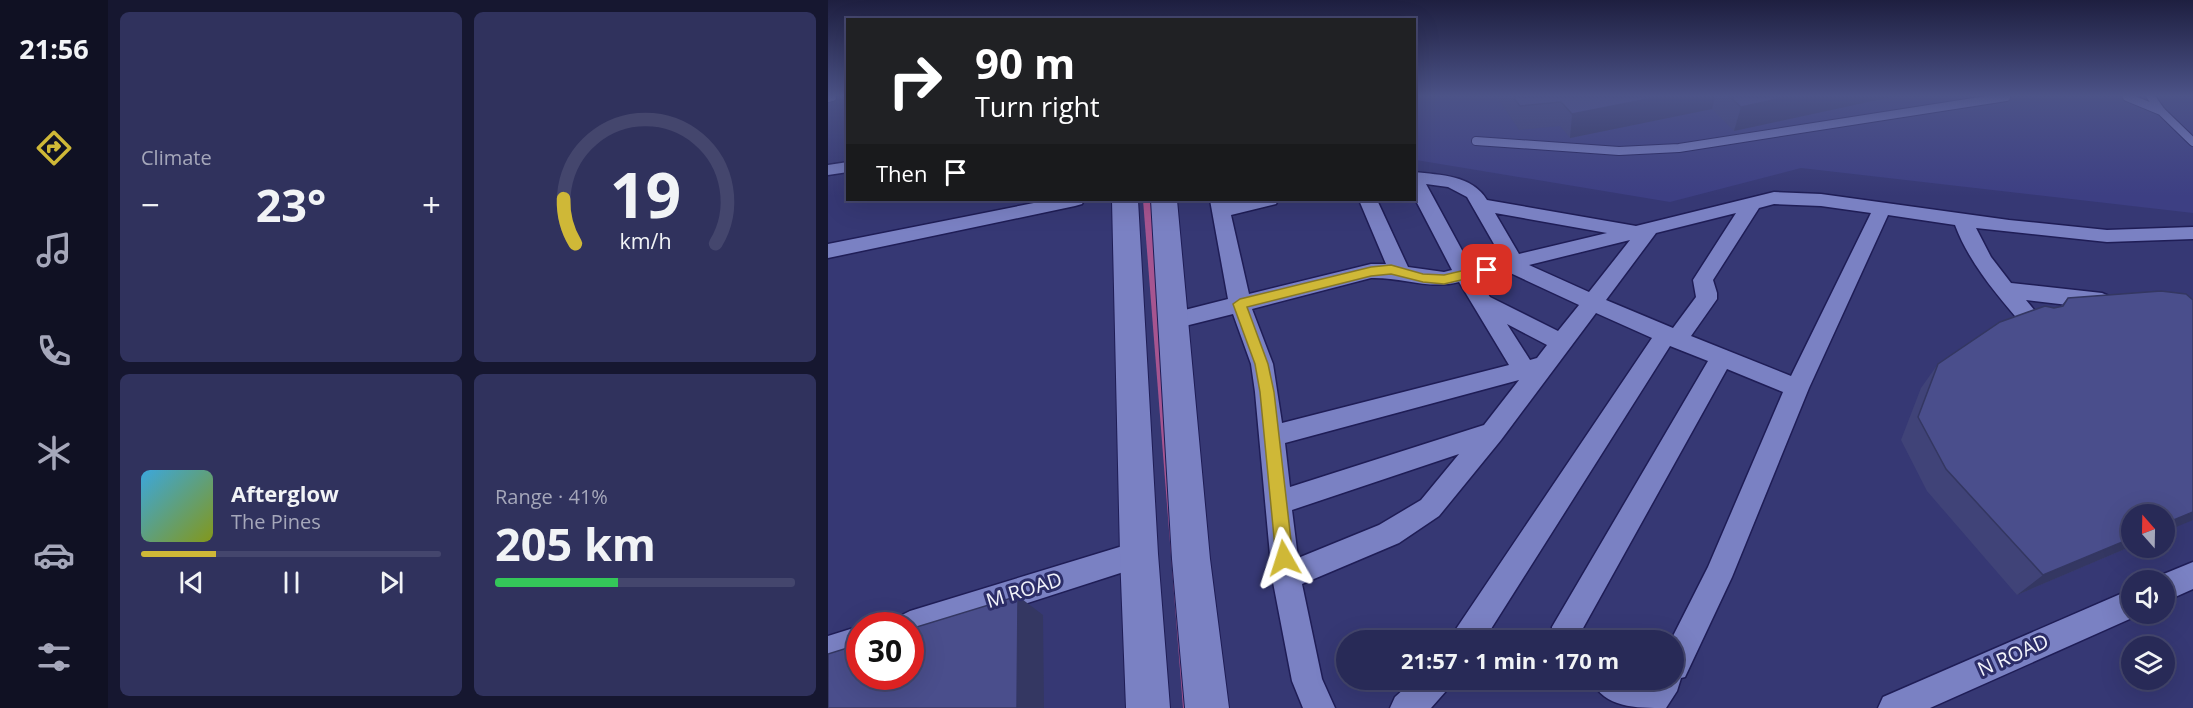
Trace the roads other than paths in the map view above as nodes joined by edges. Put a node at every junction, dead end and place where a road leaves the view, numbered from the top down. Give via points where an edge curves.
1 (1800, 130) edge
2 (2181, 130) edge
3 (1476, 141) dead end
4 (2193, 142) edge
5 (846, 167) edge
6 (828, 170) edge
7 (1416, 178) edge
8 (1416, 182) edge
9 (1070, 201) edge
10 (1125, 201) edge
11 (1164, 201) edge
12 (1259, 201) edge
13 (1368, 201) edge
14 (1753, 202) junction
15 (1220, 205) edge
16 (1483, 205) junction
17 (1881, 209) junction
18 (1963, 220) junction
19 (1644, 230) junction
20 (2193, 233) edge
21 (828, 251) edge
22 (1512, 264) junction
23 (1400, 272) junction
24 (1465, 275) junction
25 (2005, 290) junction
26 (1483, 303) junction
27 (1590, 303) junction
28 (2120, 303) edge
29 (1240, 304) junction
30 (1173, 321) junction
31 (2034, 323) edge
32 (1671, 338) junction
33 (1561, 342) junction
34 (1722, 358) junction
35 (1534, 367) junction
36 (1797, 388) junction
37 (1492, 433) junction
38 (1271, 435) junction
39 (1278, 503) junction
40 (1139, 554) junction
41 (2193, 575) edge
42 (1286, 577) junction
43 (2175, 583) edge
44 (2121, 608) edge
45 (924, 622) edge
46 (1474, 630) edge
47 (1567, 630) edge
48 (846, 645) edge
49 (1684, 646) edge
50 (828, 651) edge
51 (1426, 690) edge
52 (1620, 690) edge
53 (1659, 690) edge
54 (1148, 708) edge
55 (1207, 708) edge
56 (1320, 708) edge
57 (1406, 708) edge
58 (1646, 708) edge
59 (1894, 708) edge

1 - 3 lane via 1679,148 1619,151
2 - 4 lane
5 - 6 street
7 - 16 street via 1466,186
8 - 24 street
9 - 21 street
10 - 40 street
11 - 30 street
12 - 15 street
13 - 23 street
14 - 17 street via 1797,198
14 - 19 street
14 - 32 street via 1703,279 1706,299
15 - 29 street
16 - 19 street
16 - 22 street
17 - 18 street
17 - 36 street
18 - 20 street via 2107,236
18 - 25 street via 1970,241
19 - 22 street
19 - 27 street
22 - 24 street
22 - 27 street
23 - 24 street via 1444,279
23 - 29 street via 1371,271
24 - 26 street
25 - 28 street
25 - 31 street
26 - 33 street
26 - 35 street
27 - 32 street
27 - 33 street
29 - 30 street
29 - 38 street via 1262,364
30 - 55 street
32 - 34 street
32 - 46 street
33 - 35 street
34 - 36 street
34 - 47 street
35 - 37 street
35 - 38 street
36 - 49 street via 1718,577
37 - 39 street
37 - 42 street via 1430,508 1389,534
38 - 39 street
39 - 42 street
40 - 45 street, M ROAD
40 - 54 street
41 - 43 street
42 - 56 street via 1307,681
44 - 59 street, N ROAD
48 - 50 street
51 - 57 street
52 - 58 street
53 - 58 street

